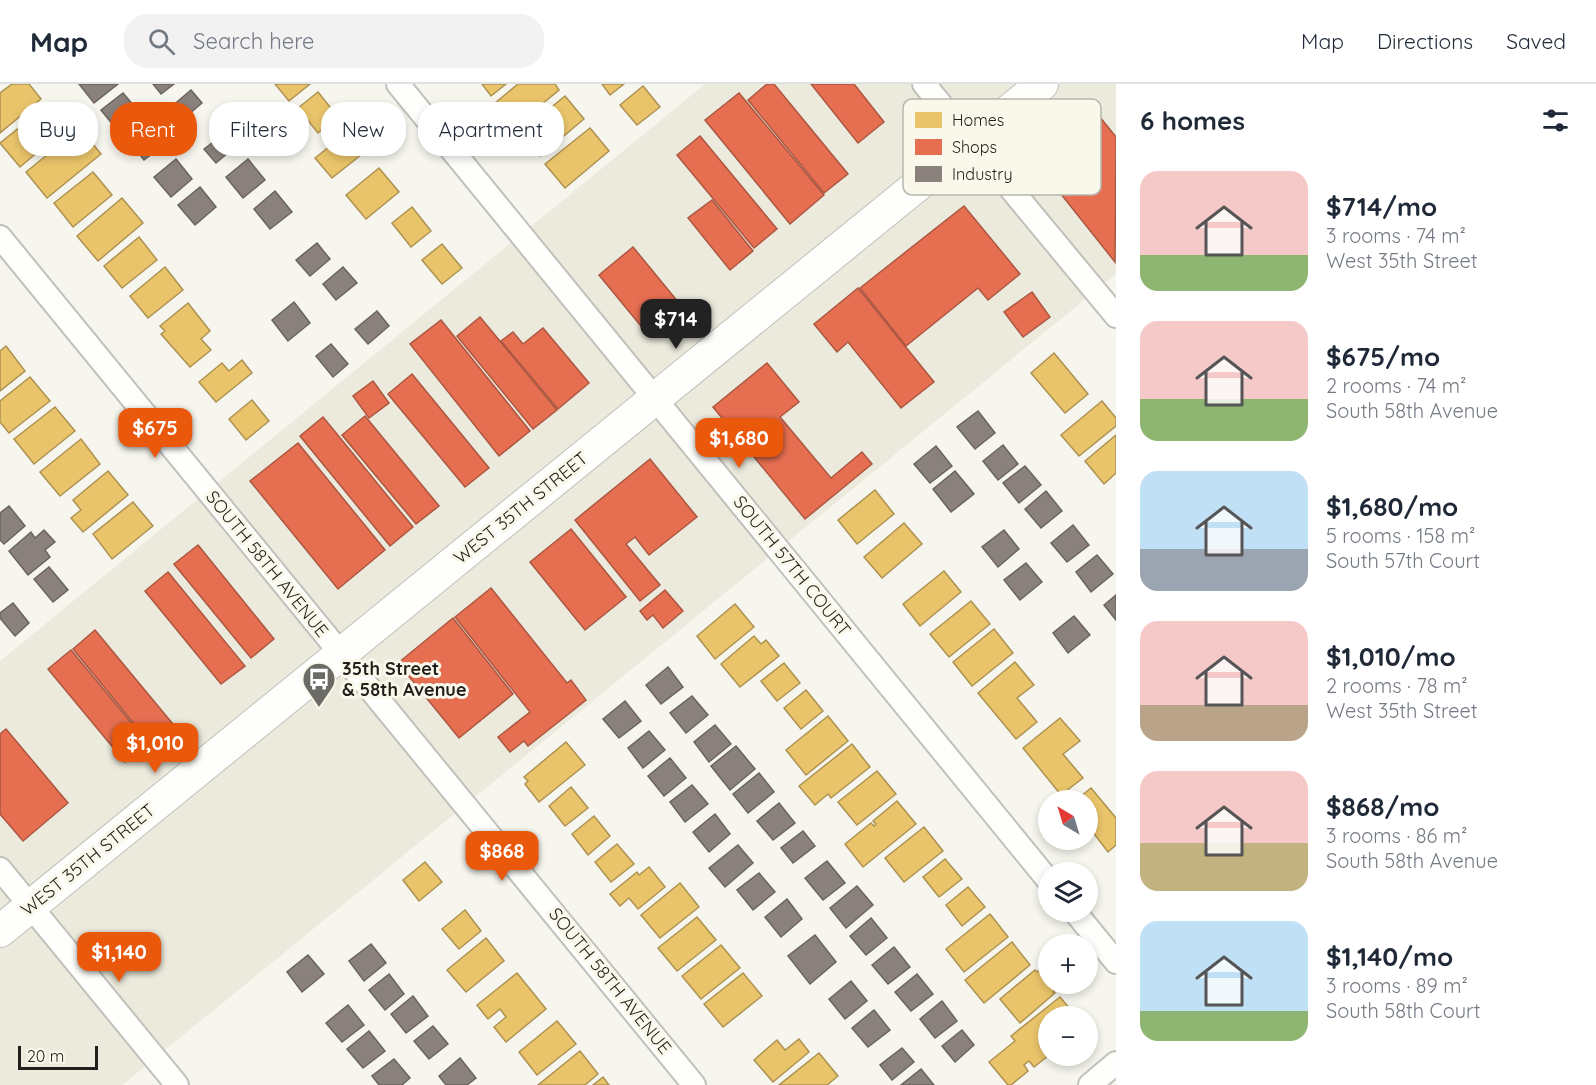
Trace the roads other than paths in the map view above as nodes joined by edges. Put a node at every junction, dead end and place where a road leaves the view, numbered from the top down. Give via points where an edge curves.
1 (399, 84) edge
2 (924, 84) edge
3 (1042, 84) edge
4 (936, 99) edge
5 (1024, 99) edge
6 (906, 195) edge
7 (1015, 195) edge
8 (0, 237) edge
9 (1116, 316) edge
10 (655, 399) junction
11 (342, 654) junction
12 (1038, 868) edge
13 (0, 869) edge
14 (31, 906) junction
15 (1083, 922) edge
16 (0, 931) edge
17 (1116, 962) edge
18 (1116, 1063) edge
19 (177, 1085) edge
20 (694, 1085) edge
21 (1089, 1085) edge

1 - 10 street, SOUTH 57TH COURT
2 - 4 street
3 - 5 street, WEST 35TH STREET
6 - 10 street, WEST 35TH STREET
7 - 9 street
8 - 11 street, SOUTH 58TH AVENUE
10 - 11 street, WEST 35TH STREET
10 - 12 street, SOUTH 57TH COURT
11 - 14 street, WEST 35TH STREET
11 - 20 street, SOUTH 58TH AVENUE
13 - 14 street
14 - 16 street, WEST 35TH STREET
14 - 19 street
15 - 17 street
18 - 21 street

